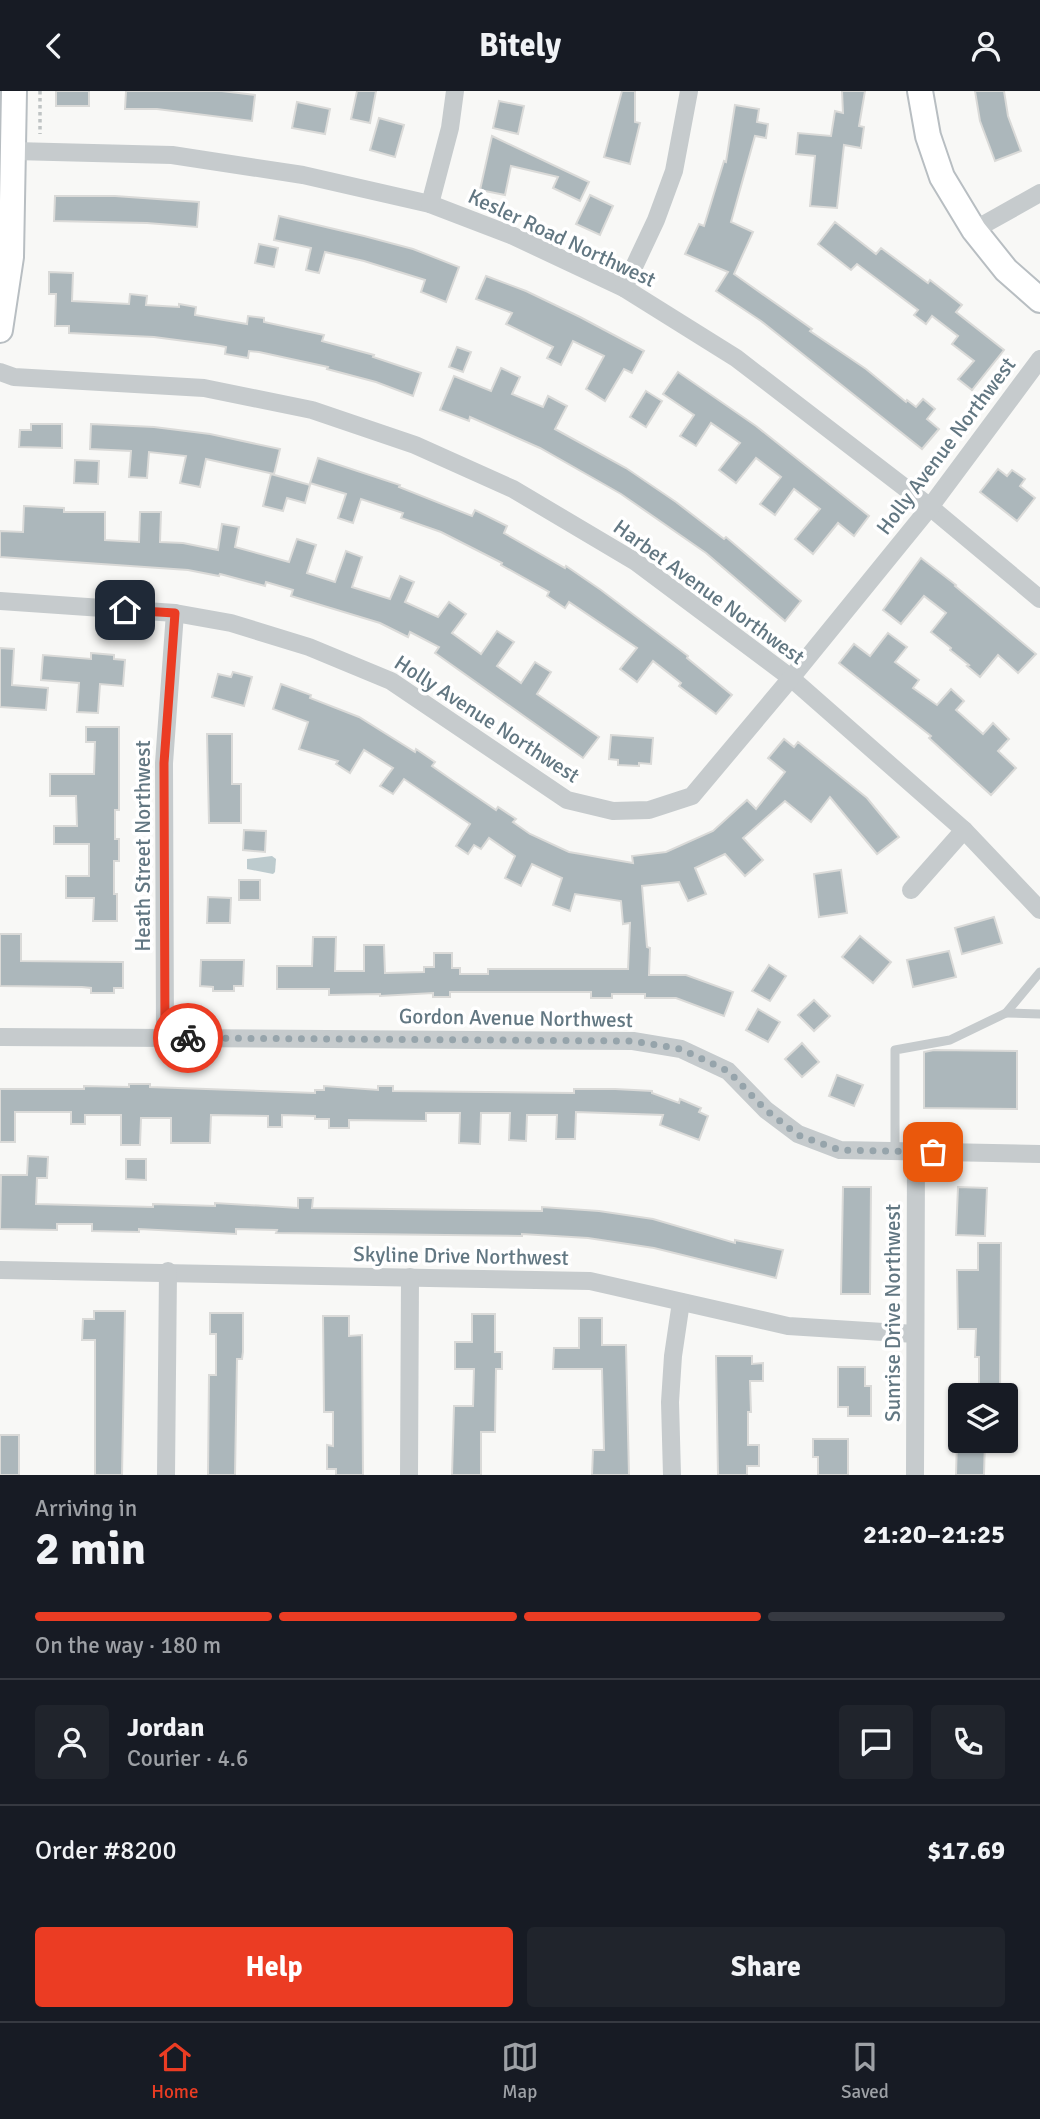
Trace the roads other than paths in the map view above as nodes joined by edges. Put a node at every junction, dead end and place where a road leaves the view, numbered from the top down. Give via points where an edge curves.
1 (14, 91) edge
2 (455, 91) edge
3 (690, 91) edge
4 (920, 91) edge
5 (14, 151) junction
6 (1040, 193) edge
7 (430, 204) junction
8 (974, 230) junction
9 (624, 288) junction
10 (1040, 300) edge
11 (0, 330) edge
12 (1040, 359) edge
13 (0, 372) edge
14 (930, 507) junction
15 (1040, 599) edge
16 (0, 601) edge
17 (175, 613) junction
18 (791, 678) junction
19 (964, 830) junction
20 (911, 890) dead end
21 (1040, 910) edge
22 (1040, 972) edge
23 (1006, 1013) junction
24 (1040, 1014) edge
25 (0, 1037) edge
26 (165, 1038) junction
27 (895, 1151) junction
28 (916, 1152) junction
29 (1040, 1153) edge
30 (0, 1270) edge
31 (168, 1271) junction
32 (410, 1277) junction
33 (681, 1302) junction
34 (915, 1334) junction
35 (166, 1475) edge
36 (409, 1475) edge
37 (672, 1475) edge
38 (915, 1475) edge

1 - 5 street
2 - 7 street
3 - 9 street via 674,171
4 - 8 street via 928,137 942,177
5 - 7 street, Kesler Road Northwest via 172,155 303,175
5 - 11 street via 11,257
6 - 8 street
7 - 9 street, Kesler Road Northwest via 511,235
8 - 10 street via 1006,270
9 - 14 street, Kesler Road Northwest via 736,358
12 - 14 street, Holly Avenue Northwest
13 - 18 street, Harbet Avenue Northwest via 14,377 204,388 312,410 415,445 513,489 636,562
14 - 15 street, Kesler Road Northwest
14 - 18 street, Holly Avenue Northwest
16 - 17 street, Holly Avenue Northwest
17 - 18 street, Holly Avenue Northwest via 231,623 309,647 391,681 567,800 613,811 649,810 691,796
17 - 26 street, Heath Street Northwest via 164,763
18 - 19 street, Harbet Avenue Northwest
19 - 20 street
19 - 21 street, Harbet Avenue Northwest
22 - 23 lane
23 - 24 lane
23 - 27 lane via 950,1040 895,1050
25 - 26 street, Gordon Avenue Northwest
26 - 27 street, Gordon Avenue Northwest via 633,1041 681,1049 728,1071 798,1135 840,1150
27 - 28 street, Gordon Avenue Northwest
28 - 29 street, Gordon Avenue Northwest
28 - 34 street, Sunrise Drive Northwest
30 - 31 street, Skyline Drive Northwest
31 - 32 street, Skyline Drive Northwest
31 - 35 street
32 - 33 street, Skyline Drive Northwest via 590,1281
32 - 36 street
33 - 34 street, Skyline Drive Northwest via 788,1326
33 - 37 street via 671,1390
34 - 38 street, Sunrise Drive Northwest

